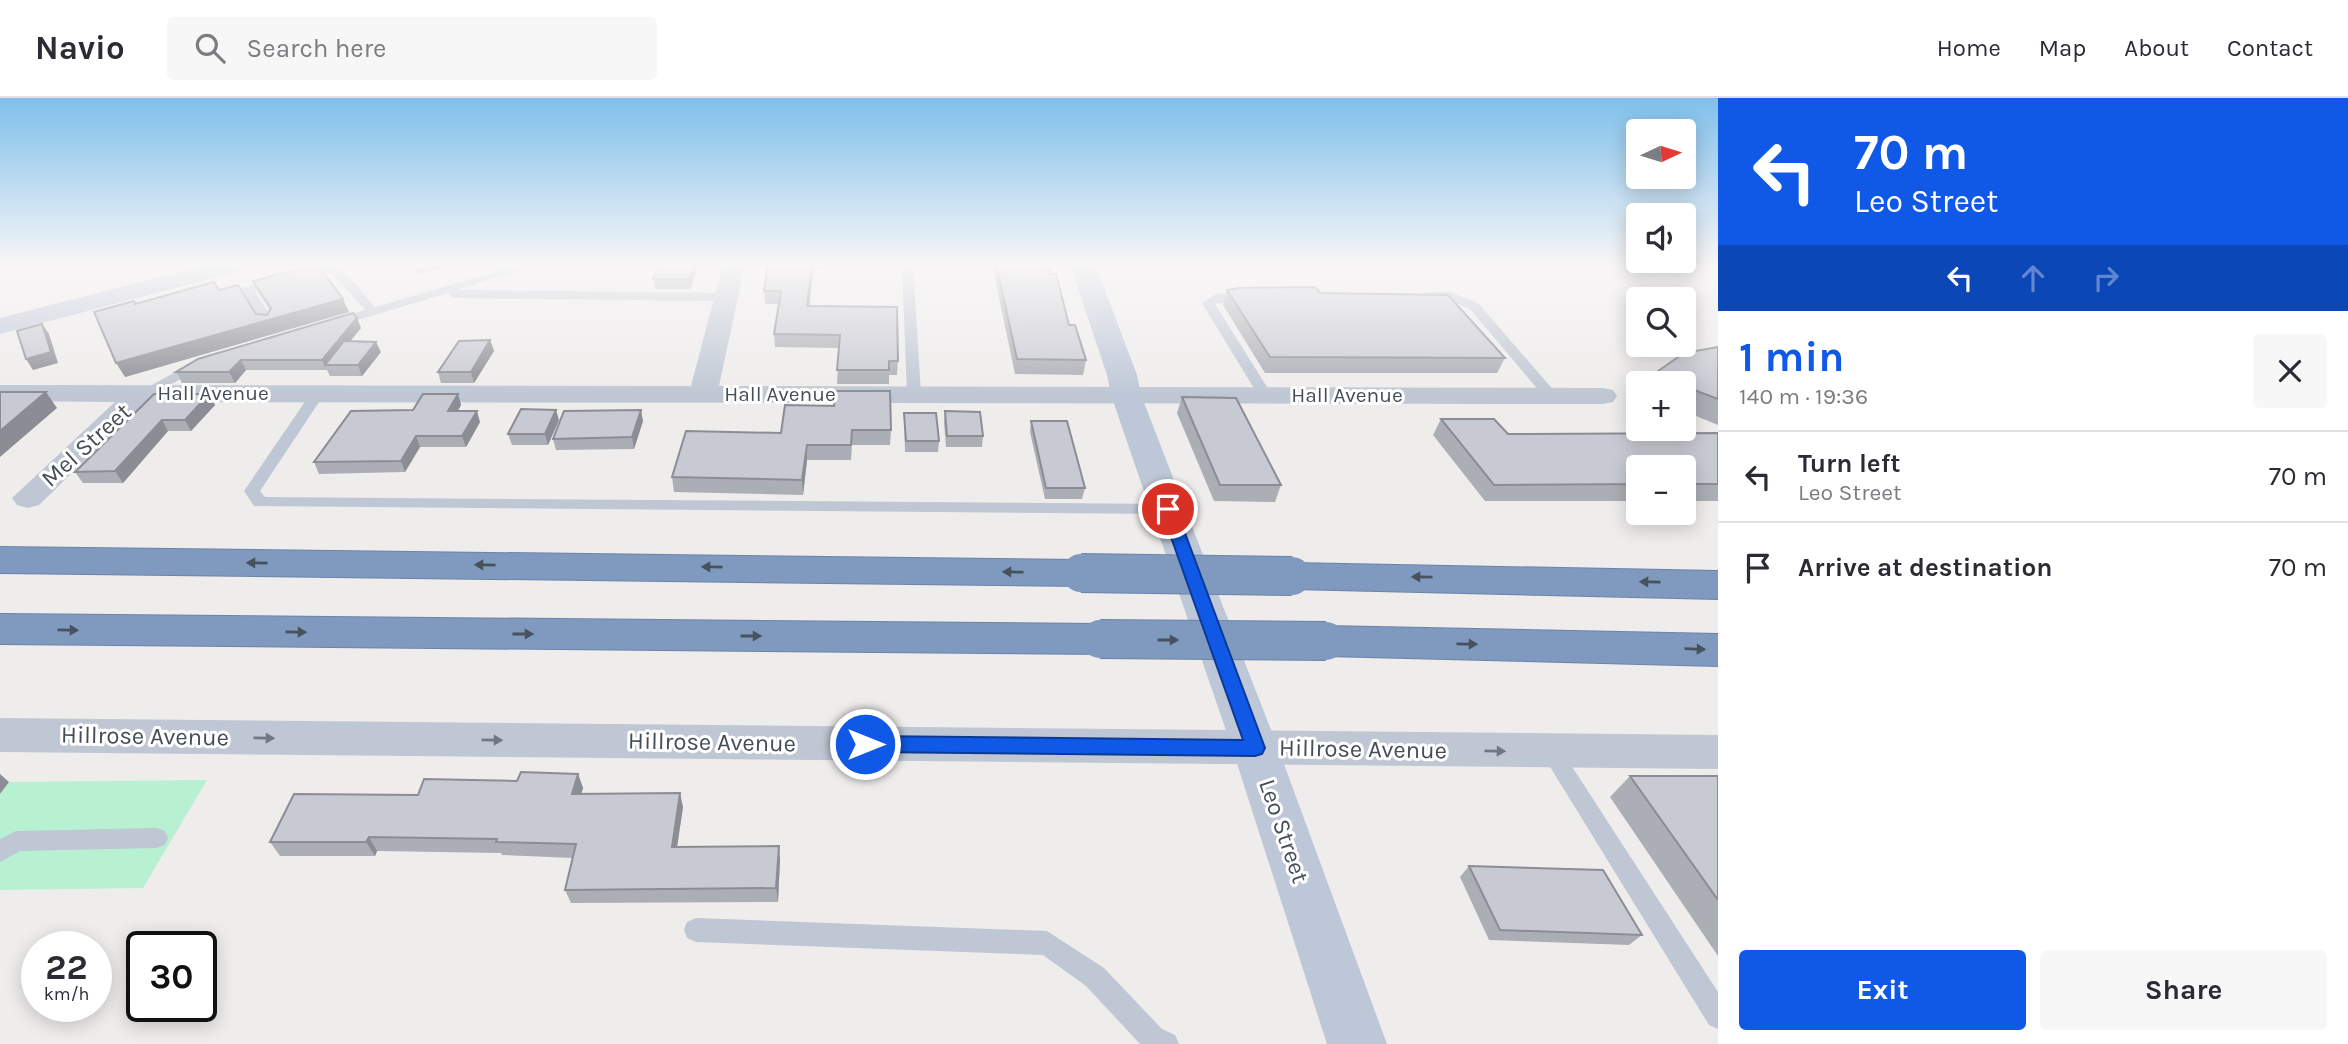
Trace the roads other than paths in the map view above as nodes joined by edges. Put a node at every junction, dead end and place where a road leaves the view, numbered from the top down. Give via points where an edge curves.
1 (69, 308) edge
2 (260, 308) edge
3 (370, 308) edge
4 (385, 308) edge
5 (723, 308) edge
6 (909, 308) edge
7 (1098, 308) edge
8 (1211, 308) edge
9 (1476, 308) edge
10 (373, 312) junction
11 (269, 323) edge
12 (0, 326) edge
13 (323, 327) edge
14 (211, 360) edge
15 (0, 393) edge
16 (144, 393) junction
17 (318, 393) junction
18 (704, 394) junction
19 (914, 394) junction
20 (1126, 394) junction
21 (1265, 395) junction
22 (1551, 396) junction
23 (1603, 396) dead end
24 (28, 498) dead end
25 (1168, 509) junction
26 (0, 561) edge
27 (1718, 585) edge
28 (0, 629) edge
29 (1718, 650) edge
30 (0, 735) edge
31 (1255, 748) junction
32 (1551, 751) junction
33 (1718, 752) edge
34 (157, 838) dead end
35 (0, 852) edge
36 (696, 930) dead end
37 (1718, 1016) edge
38 (1166, 1044) edge
39 (1357, 1044) edge

1 - 12 street
2 - 11 lane
3 - 10 lane
4 - 10 lane
5 - 18 street
6 - 19 lane
7 - 20 street, Leo Street
8 - 21 lane
9 - 22 lane
10 - 13 lane
14 - 16 lane
15 - 16 street, Hall Avenue
16 - 17 street, Hall Avenue
16 - 24 street, Mel Street
17 - 18 street, Hall Avenue
17 - 25 lane via 252,491 261,502
18 - 19 street, Hall Avenue
19 - 20 street, Hall Avenue
20 - 21 street, Hall Avenue
20 - 25 street, Leo Street
21 - 22 street, Hall Avenue
22 - 23 street, Hall Avenue
25 - 31 street, Leo Street
27 -> 26 highway, bridge via 1493,578
28 -> 29 highway, bridge via 1326,641
30 -> 31 street, Hillrose Avenue
31 -> 32 street, Hillrose Avenue
31 - 39 street, Leo Street
32 - 33 street, Hillrose Avenue
32 - 37 lane
34 - 35 lane via 16,841
36 - 38 lane via 1047,943 1096,977 1153,1038

